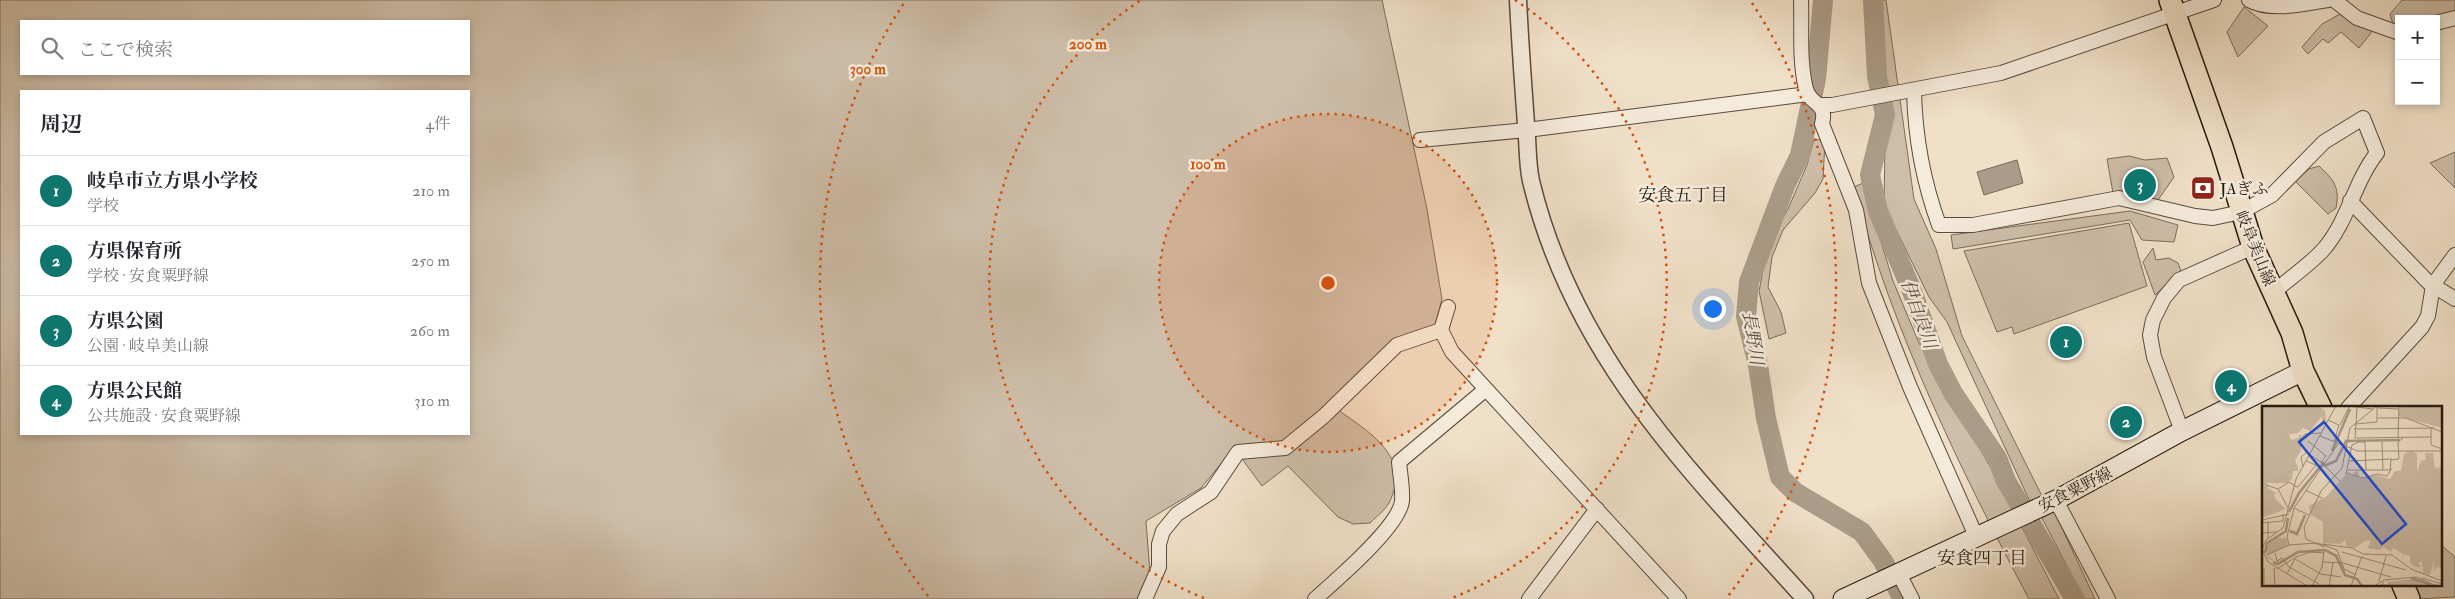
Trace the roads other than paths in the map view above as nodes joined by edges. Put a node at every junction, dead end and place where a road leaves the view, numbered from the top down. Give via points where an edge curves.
1 (1518, 0) edge
2 (1801, 0) edge
3 (2214, 0) edge
4 (2249, 0) edge
5 (2328, 0) edge
6 (2334, 0) edge
7 (2173, 7) edge
8 (2455, 18) edge
9 (2440, 22) edge
10 (2395, 32) edge
11 (1911, 91) junction
12 (1808, 94) junction
13 (1826, 105) junction
14 (1527, 130) junction
15 (1420, 140) dead end
16 (2350, 201) junction
17 (2241, 212) junction
18 (2253, 247) junction
19 (2455, 255) edge
20 (2433, 286) junction
21 (2274, 292) junction
22 (2455, 299) edge
23 (1448, 307) dead end
24 (1440, 330) junction
25 (2303, 371) junction
26 (1486, 388) junction
27 (2320, 406) edge
28 (2350, 406) edge
29 (2182, 431) junction
30 (2059, 504) junction
31 (1597, 509) junction
32 (1980, 534) junction
33 (1891, 575) junction
34 (2403, 586) edge
35 (1145, 599) edge
36 (1315, 599) edge
37 (1529, 599) edge
38 (1679, 599) edge
39 (1805, 599) edge
40 (1843, 599) edge
41 (1912, 599) edge
42 (2108, 599) edge
43 (2409, 599) edge

1 - 14 street
2 - 12 street via 1802,62
3 - 7 street
4 - 5 street via 2268,6
6 - 10 street via 2357,18
7 - 11 street via 2001,73
7 - 17 main road, 岐阜美山線 via 2222,146
8 - 9 street
11 - 13 street
11 - 17 street via 1927,192 1939,225 1973,224 2119,198 2195,216 2213,218
12 - 13 street
12 - 14 street
13 - 32 street via 1822,124 1856,210 1869,283 1910,387
14 - 15 street
14 - 39 street via 1531,180 1562,273 1608,364 1675,455
16 - 17 street via 2364,169 2377,153 2363,118 2324,142 2272,194
16 - 20 street
16 - 21 street via 2324,249
17 - 18 main road, 岐阜美山線
18 - 21 main road, 岐阜美山線
18 - 29 street via 2179,280 2164,298 2153,320 2150,335 2154,357
19 - 20 street
20 - 22 street
20 - 28 street via 2428,316 2422,326
21 - 25 main road, 岐阜美山線 via 2292,333
23 - 24 street
24 - 26 street via 1452,352
24 - 35 street via 1397,345 1324,416 1285,448 1238,452 1211,492 1177,514 1163,531 1159,544 1159,567
25 - 27 main road, 岐阜美山線
25 - 29 main road, 安食粟野線
26 - 31 street
26 - 36 street via 1399,462 1402,502 1396,515 1363,554
29 - 30 main road, 安食粟野線
30 - 32 main road, 安食粟野線
30 - 42 street
31 - 37 street
31 - 38 street
32 - 33 main road, 安食粟野線
33 - 40 main road, 安食粟野線
33 - 41 street
34 - 43 main road

